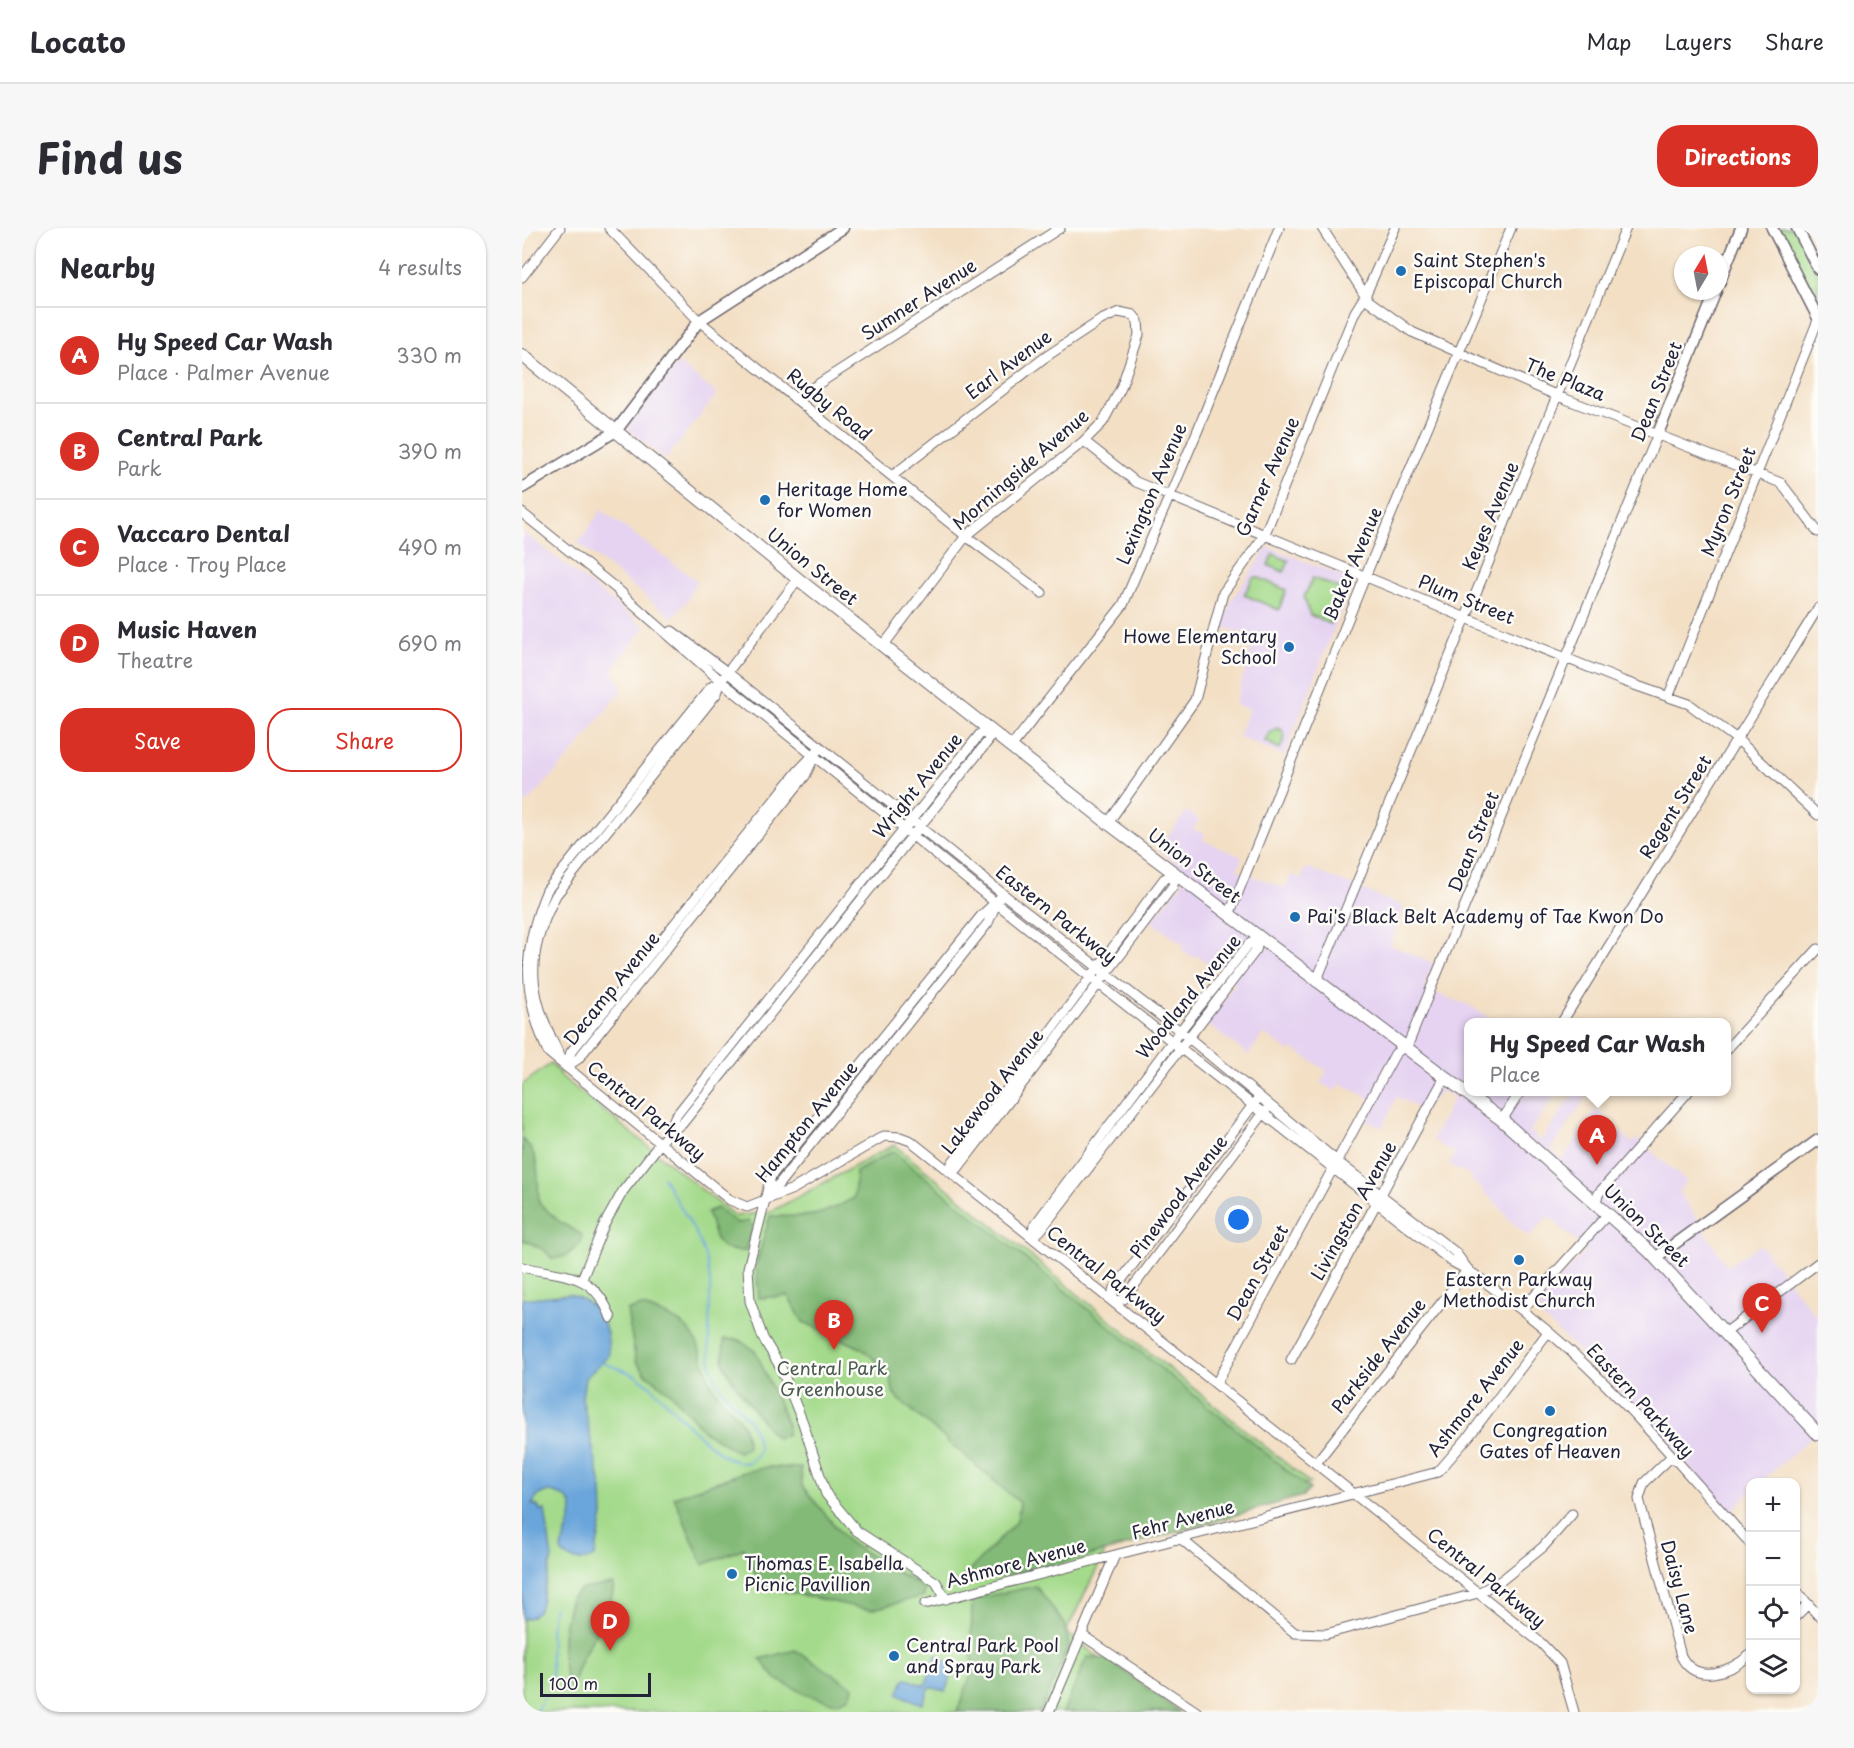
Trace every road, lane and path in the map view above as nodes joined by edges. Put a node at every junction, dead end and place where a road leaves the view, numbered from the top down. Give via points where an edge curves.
1 (560, 228) edge
2 (843, 228) edge
3 (1060, 228) edge
4 (1279, 228) edge
5 (1323, 228) edge
6 (1395, 228) edge
7 (1511, 228) edge
8 (1626, 228) edge
9 (1741, 228) edge
10 (1772, 228) edge
11 (1797, 228) edge
12 (615, 230) edge
13 (1728, 260) edge
14 (1818, 269) edge
15 (522, 277) edge
16 (1365, 296) junction
17 (1712, 300) edge
18 (1818, 319) edge
19 (699, 321) junction
20 (1138, 338) joint
21 (1459, 354) junction
22 (522, 355) edge
23 (1558, 396) junction
24 (795, 399) junction
25 (616, 431) junction
26 (1658, 436) junction
27 (1084, 441) junction
28 (1758, 474) junction
29 (892, 476) junction
30 (522, 488) edge
31 (1168, 496) junction
32 (522, 513) edge
33 (1818, 532) edge
34 (966, 536) junction
35 (1264, 536) junction
36 (1365, 577) junction
37 (798, 579) junction
38 (618, 591) junction
39 (1042, 592) dead end
40 (1818, 608) edge
41 (1466, 618) junction
42 (883, 645) junction
43 (1567, 658) junction
44 (727, 672) junction
45 (721, 681) junction
46 (1669, 695) junction
47 (990, 730) junction
48 (1738, 740) junction
49 (1011, 747) junction
50 (817, 752) junction
51 (1818, 815) edge
52 (1108, 823) junction
53 (909, 824) junction
54 (917, 831) junction
55 (1174, 874) junction
56 (1003, 894) junction
57 (996, 903) junction
58 (1229, 915) junction
59 (1134, 920) junction
60 (1142, 926) junction
61 (1259, 939) junction
62 (1818, 949) edge
63 (1093, 972) junction
64 (1102, 979) junction
65 (1317, 982) junction
66 (1565, 1018) edge
67 (1180, 1031) junction
68 (1189, 1038) junction
69 (1173, 1041) junction
70 (1731, 1045) edge
71 (1402, 1047) junction
72 (1181, 1048) junction
73 (566, 1067) junction
74 (1445, 1077) junction
75 (1464, 1091) edge
76 (1259, 1096) junction
77 (1470, 1096) edge
78 (1517, 1096) edge
79 (1684, 1096) edge
80 (1253, 1105) junction
81 (1266, 1109) junction
82 (1502, 1120) junction
83 (669, 1132) junction
84 (1818, 1140) edge
85 (660, 1142) junction
86 (1336, 1165) junction
87 (950, 1172) junction
88 (1379, 1199) junction
89 (764, 1201) junction
90 (1596, 1201) junction
91 (1608, 1214) junction
92 (1031, 1236) junction
93 (1655, 1258) junction
94 (1818, 1263) edge
95 (522, 1267) edge
96 (1468, 1269) junction
97 (582, 1279) junction
98 (1113, 1302) junction
99 (1522, 1310) junction
100 (611, 1318) dead end
101 (1548, 1332) junction
102 (1725, 1333) junction
103 (1291, 1360) dead end
104 (1217, 1382) junction
105 (1818, 1434) edge
106 (1671, 1457) junction
107 (1316, 1463) junction
108 (1353, 1492) junction
109 (1572, 1514) dead end
110 (1180, 1538) junction
111 (1746, 1539) edge
112 (1115, 1555) junction
113 (1478, 1593) junction
114 (1800, 1596) edge
115 (946, 1599) junction
116 (925, 1604) dead end
117 (1808, 1605) junction
118 (1800, 1612) edge
119 (1818, 1615) edge
120 (1082, 1635) junction
121 (1746, 1658) edge
122 (1049, 1712) edge
123 (1197, 1712) edge
124 (1574, 1712) edge

1 - 15 street
2 - 19 street
3 - 24 street, Sumner Avenue
4 - 31 street, Lexington Avenue
5 - 16 street, The Plaza
6 - 16 street, Garner Avenue
7 - 21 street, Baker Avenue
8 - 23 street, Keyes Avenue
9 - 13 street
10 - 18 street
11 - 14 street
12 - 19 street, Rugby Road
16 - 21 street, The Plaza via 1412,332
16 - 35 street, Garner Avenue via 1355,312
17 - 26 street, Dean Street
18 - 28 street, Myron Street
19 - 24 street, Rugby Road
19 - 25 street
20 - 27 street, Morningside Avenue via 1112,409
20 - 29 street, Earl Avenue via 1140,328 1133,315 1119,312 1101,320 1044,358
21 - 23 street, The Plaza
21 - 36 street, Baker Avenue
22 - 25 main road, Union Street
23 - 26 street, The Plaza
23 - 41 street, Keyes Avenue
24 - 29 street, Rugby Road
25 - 30 street
25 - 37 main road, Union Street
26 - 28 street, The Plaza
26 - 43 street, Dean Street
27 - 31 street, Plum Street via 1136,482
27 - 34 street, Morningside Avenue
28 - 33 street, The Plaza via 1781,483
28 - 46 street, Myron Street
29 - 34 street, Rugby Road
31 - 35 street, Plum Street
31 - 49 street, Lexington Avenue via 1123,604
32 - 38 street, Eastern Parkway
34 - 39 street, Rugby Road
34 - 42 street, Morningside Avenue
35 - 36 street, Plum Street
35 - 52 street, Garner Avenue via 1223,593 1192,706
36 - 41 street, Plum Street
36 - 58 street, Baker Avenue
37 - 42 main road, Union Street
37 - 44 street, Central Parkway
38 - 44 street, Eastern Parkway
38 - 45 street, Eastern Parkway
40 - 48 street, Regent Street
41 - 43 street, Plum Street
41 - 65 street, Keyes Avenue
42 - 47 main road, Union Street
43 - 46 street, Plum Street
43 - 71 street, Dean Street via 1409,1042
44 - 45 street, Central Parkway
44 - 50 street, Eastern Parkway
45 - 50 street, Eastern Parkway
45 - 73 street, Central Parkway via 717,693 556,895 540,926 531,962 532,984 549,1035
46 - 48 street, Plum Street via 1689,704
47 - 49 main road, Union Street
47 - 53 street, Wright Avenue via 980,734
47 - 54 street, Wright Avenue via 988,741
48 - 51 street, Plum Street
48 - 66 street, Regent Street
49 - 52 main road, Union Street
50 - 53 street, Eastern Parkway
50 - 73 street, Decamp Avenue via 790,780 571,1052
52 - 55 main road, Union Street
53 - 54 street, Eastern Parkway
53 - 83 street, Wright Avenue via 675,1117
54 - 56 street, Eastern Parkway
54 - 57 street, Eastern Parkway
54 - 83 street, Wright Avenue via 682,1125
55 - 58 main road, Union Street
55 - 59 street, Lakewood Avenue via 1164,879
55 - 60 street, Lakewood Avenue via 1173,886
56 - 57 street, Hampton Avenue
56 - 63 street, Eastern Parkway
57 - 63 street, Eastern Parkway
57 - 89 street, Hampton Avenue via 988,923
58 - 61 main road, Union Street
59 - 60 street
59 - 63 street, Lakewood Avenue
60 - 64 street, Lakewood Avenue
61 - 65 main road, Union Street
61 - 67 street, Woodland Avenue via 1249,944
61 - 68 street, Woodland Avenue via 1256,950
62 - 70 street
63 - 64 street, Eastern Parkway
63 - 87 street, Lakewood Avenue via 952,1163
64 - 67 street, Eastern Parkway
64 - 69 street, Eastern Parkway
64 - 87 street, Lakewood Avenue via 958,1168
65 - 71 main road, Union Street
67 - 68 street, Eastern Parkway
67 - 69 street, Woodland Avenue
68 - 72 street, Woodland Avenue
68 - 76 street, Eastern Parkway
69 - 72 street, Eastern Parkway
69 - 92 street, Woodland Avenue via 1034,1226
71 - 74 main road, Union Street
71 - 86 street, Dean Street
72 - 80 street, Eastern Parkway
72 - 92 street, Woodland Avenue via 1040,1231
73 - 85 street, Central Parkway
74 - 75 main road, Union Street
74 - 88 street, Livingston Avenue
76 - 80 street, Pinewood Avenue
76 - 81 street, Eastern Parkway
77 - 82 main road, Union Street
78 - 82 street
79 - 90 street
80 - 81 street, Eastern Parkway
80 - 98 street, Pinewood Avenue via 1113,1291
81 - 86 street, Eastern Parkway
81 - 98 street, Pinewood Avenue via 1124,1299
82 - 90 main road, Union Street
83 - 85 street, Wright Avenue
84 - 93 street
85 - 89 street, Central Parkway via 730,1200 747,1207
85 - 97 street, Wright Avenue via 615,1203
86 - 88 street, Eastern Parkway
86 - 104 street, Dean Street
87 - 89 street, Central Parkway via 911,1141 884,1136 794,1189
87 - 92 street, Central Parkway
88 - 96 street, Eastern Parkway via 1451,1262
88 - 103 street, Livingston Avenue
89 - 115 street via 748,1268 750,1301 803,1423 826,1494 857,1531 936,1582
90 - 91 main road, Union Street
91 - 93 main road, Union Street
91 - 99 street
92 - 98 street, Central Parkway
93 - 102 main road, Union Street
94 - 102 street
95 - 97 street
96 - 99 street, Eastern Parkway
96 - 107 street, Parkside Avenue
97 - 100 street via 604,1301
98 - 104 street, Central Parkway
99 - 101 street, Eastern Parkway
101 - 106 street, Eastern Parkway via 1598,1375
101 - 108 street, Ashmore Avenue via 1438,1472
102 - 105 main road, Union Street
104 - 107 street, Central Parkway
106 - 111 street, Eastern Parkway
106 - 121 street, Daisy Lane via 1644,1483 1639,1499 1681,1656 1696,1672 1711,1674 1730,1669
107 - 108 street, Central Parkway
108 - 110 street, Fehr Avenue
108 - 113 street, Central Parkway
109 - 113 street via 1544,1547 1502,1580
110 - 112 street, Fehr Avenue
110 - 113 street via 1295,1633 1326,1634
112 - 115 street, Ashmore Avenue
112 - 120 street, Fehr Avenue
113 - 124 street, Central Parkway via 1560,1663
114 - 117 street
115 - 116 street, Ashmore Avenue
117 - 118 street
117 - 119 street
120 - 122 street, Fehr Avenue
120 - 123 street

